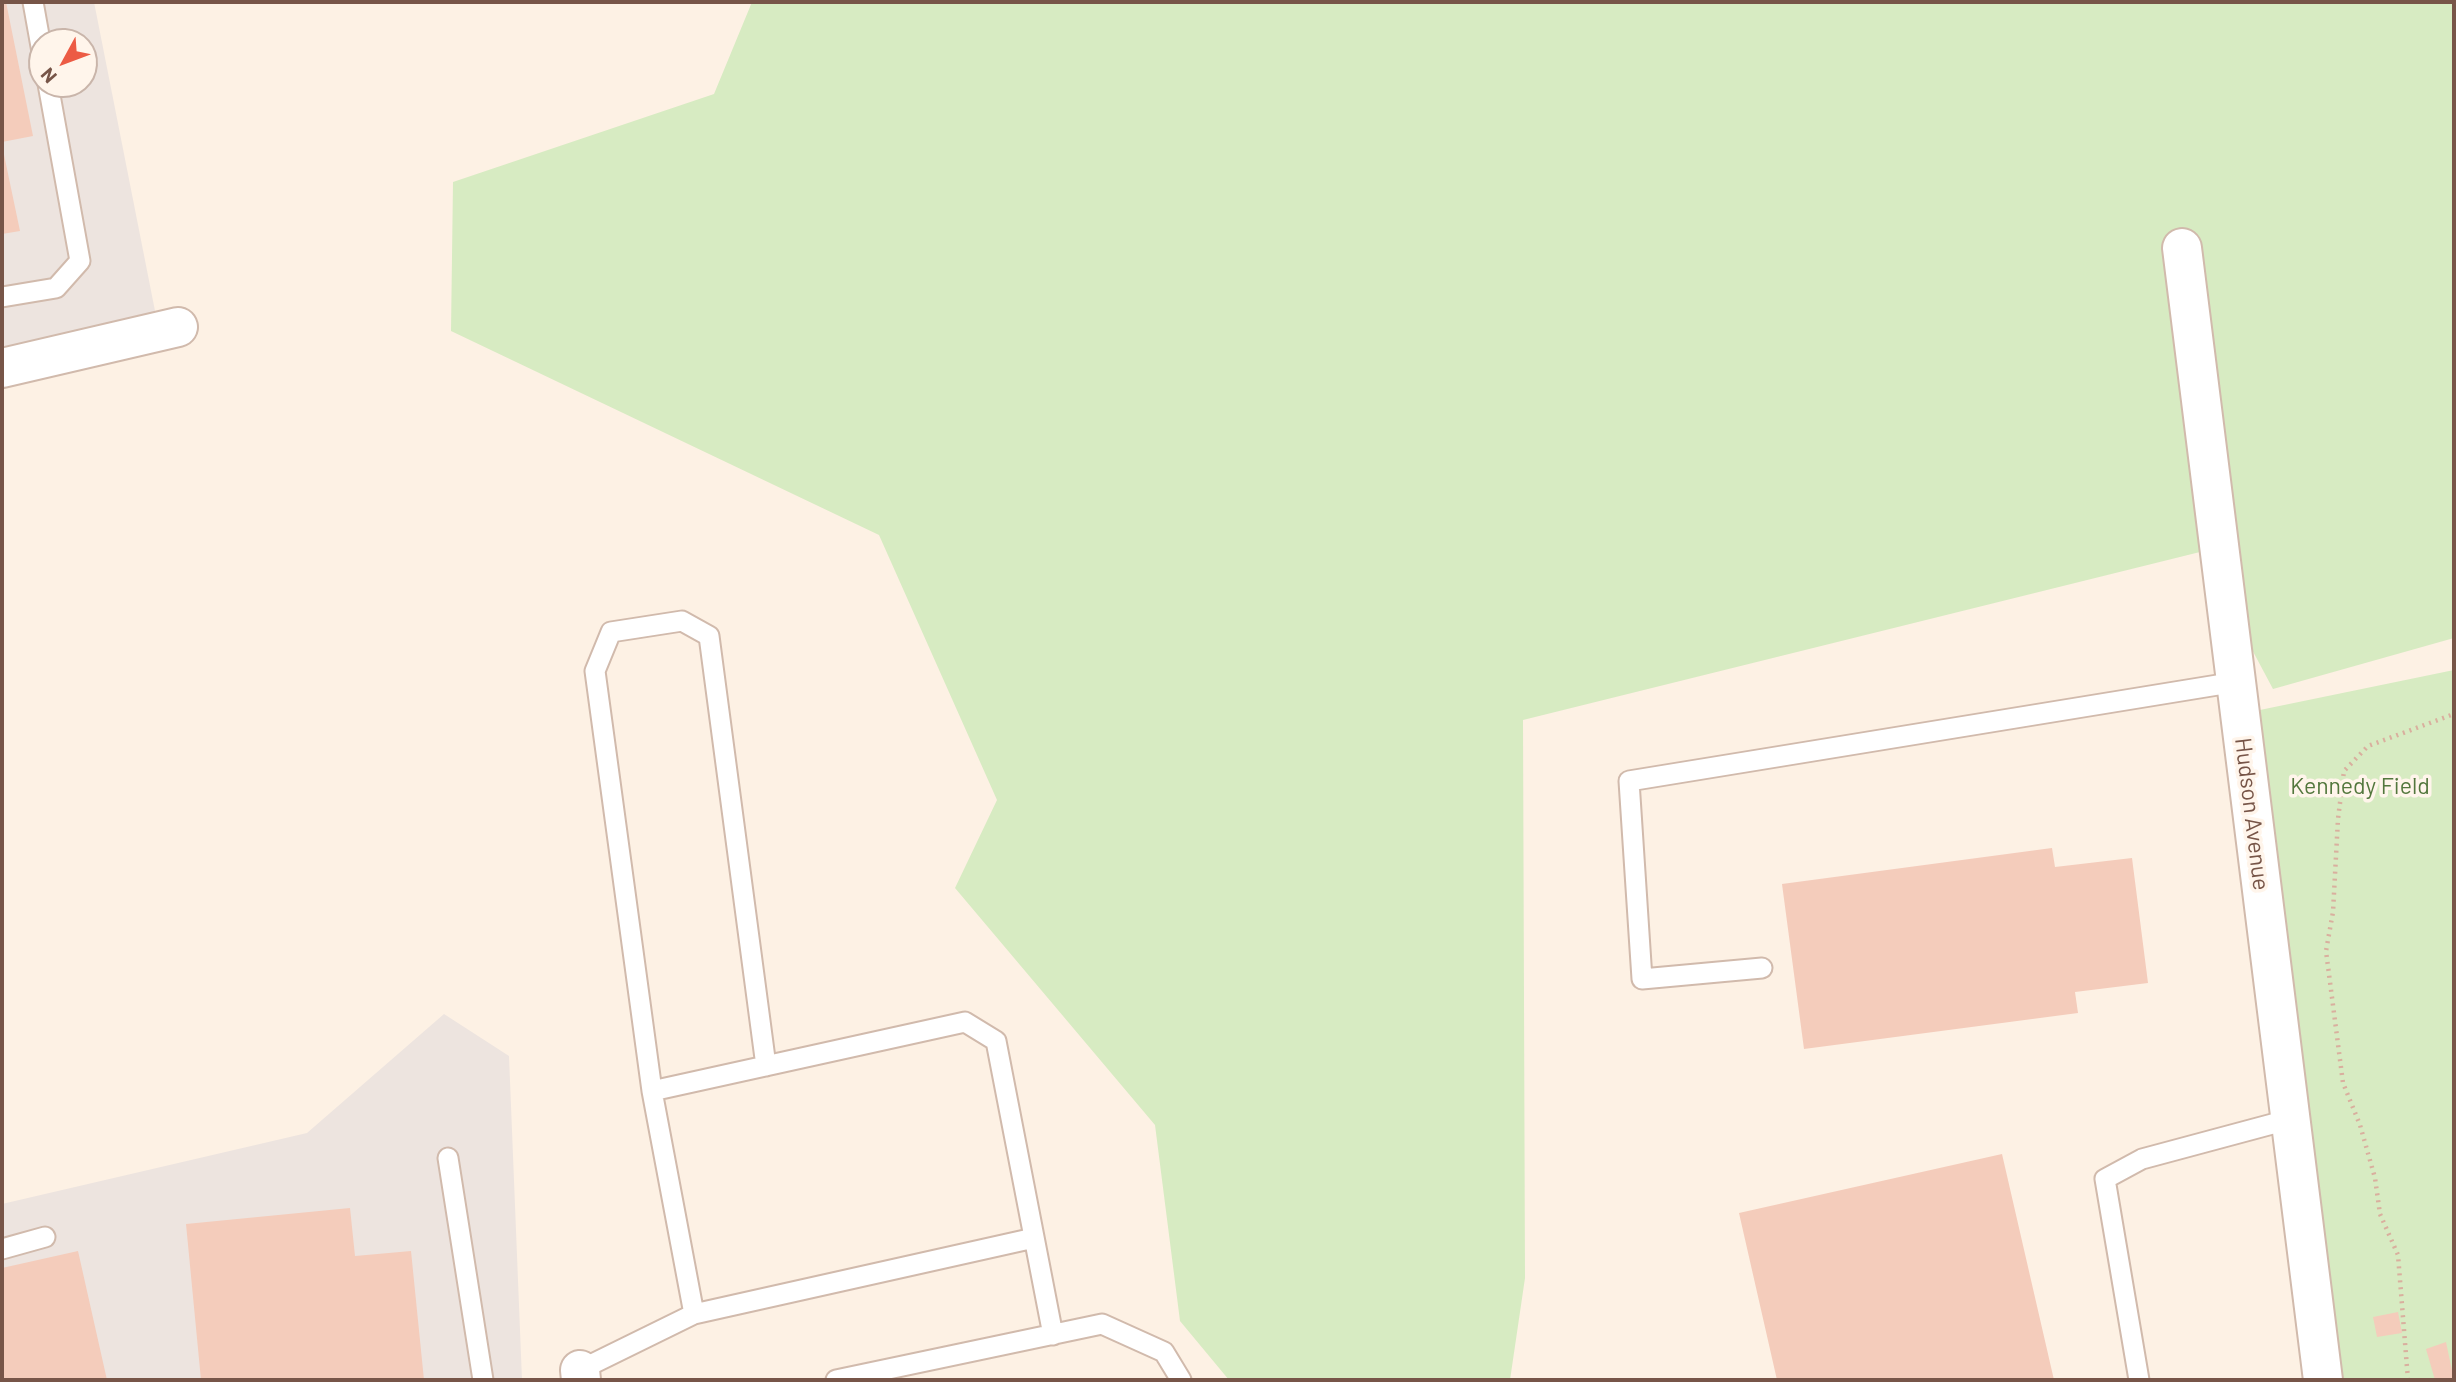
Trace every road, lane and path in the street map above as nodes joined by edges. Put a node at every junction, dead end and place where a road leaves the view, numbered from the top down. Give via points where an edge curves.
1 (33, 2) edge
2 (38, 28) edge
3 (51, 98) edge
4 (2182, 248) dead end
5 (2, 297) edge
6 (178, 327) dead end
7 (2, 368) edge
8 (2236, 682) junction
9 (2454, 714) edge
10 (1762, 968) dead end
11 (766, 1066) junction
12 (652, 1091) junction
13 (2291, 1119) junction
14 (448, 1158) dead end
15 (45, 1237) dead end
16 (1034, 1238) junction
17 (2, 1249) edge
18 (694, 1314) junction
19 (1053, 1335) junction
20 (580, 1375) edge
21 (483, 1380) edge
22 (836, 1380) edge
23 (1181, 1380) edge
24 (2139, 1380) edge
25 (2323, 1380) edge
26 (2408, 1380) edge

1 - 2 lane
3 - 5 lane via 80,261 56,288
4 - 8 street, Hudson Avenue
6 - 7 street
8 - 10 lane via 1629,781 1642,979
8 - 13 street, Hudson Avenue
9 - 26 path via 2368,746 2344,771 2326,951 2343,1083 2375,1178 2380,1214 2398,1255
11 - 12 lane
11 - 12 lane via 709,636 682,621 611,632 595,671
11 - 16 lane via 965,1022 996,1041
12 - 18 lane
13 - 24 lane via 2143,1159 2105,1179
13 - 25 street, Hudson Avenue
14 - 21 lane
15 - 17 lane
16 - 18 lane
16 - 19 lane
18 - 20 lane
19 - 22 lane
19 - 23 lane via 1102,1324 1164,1352

